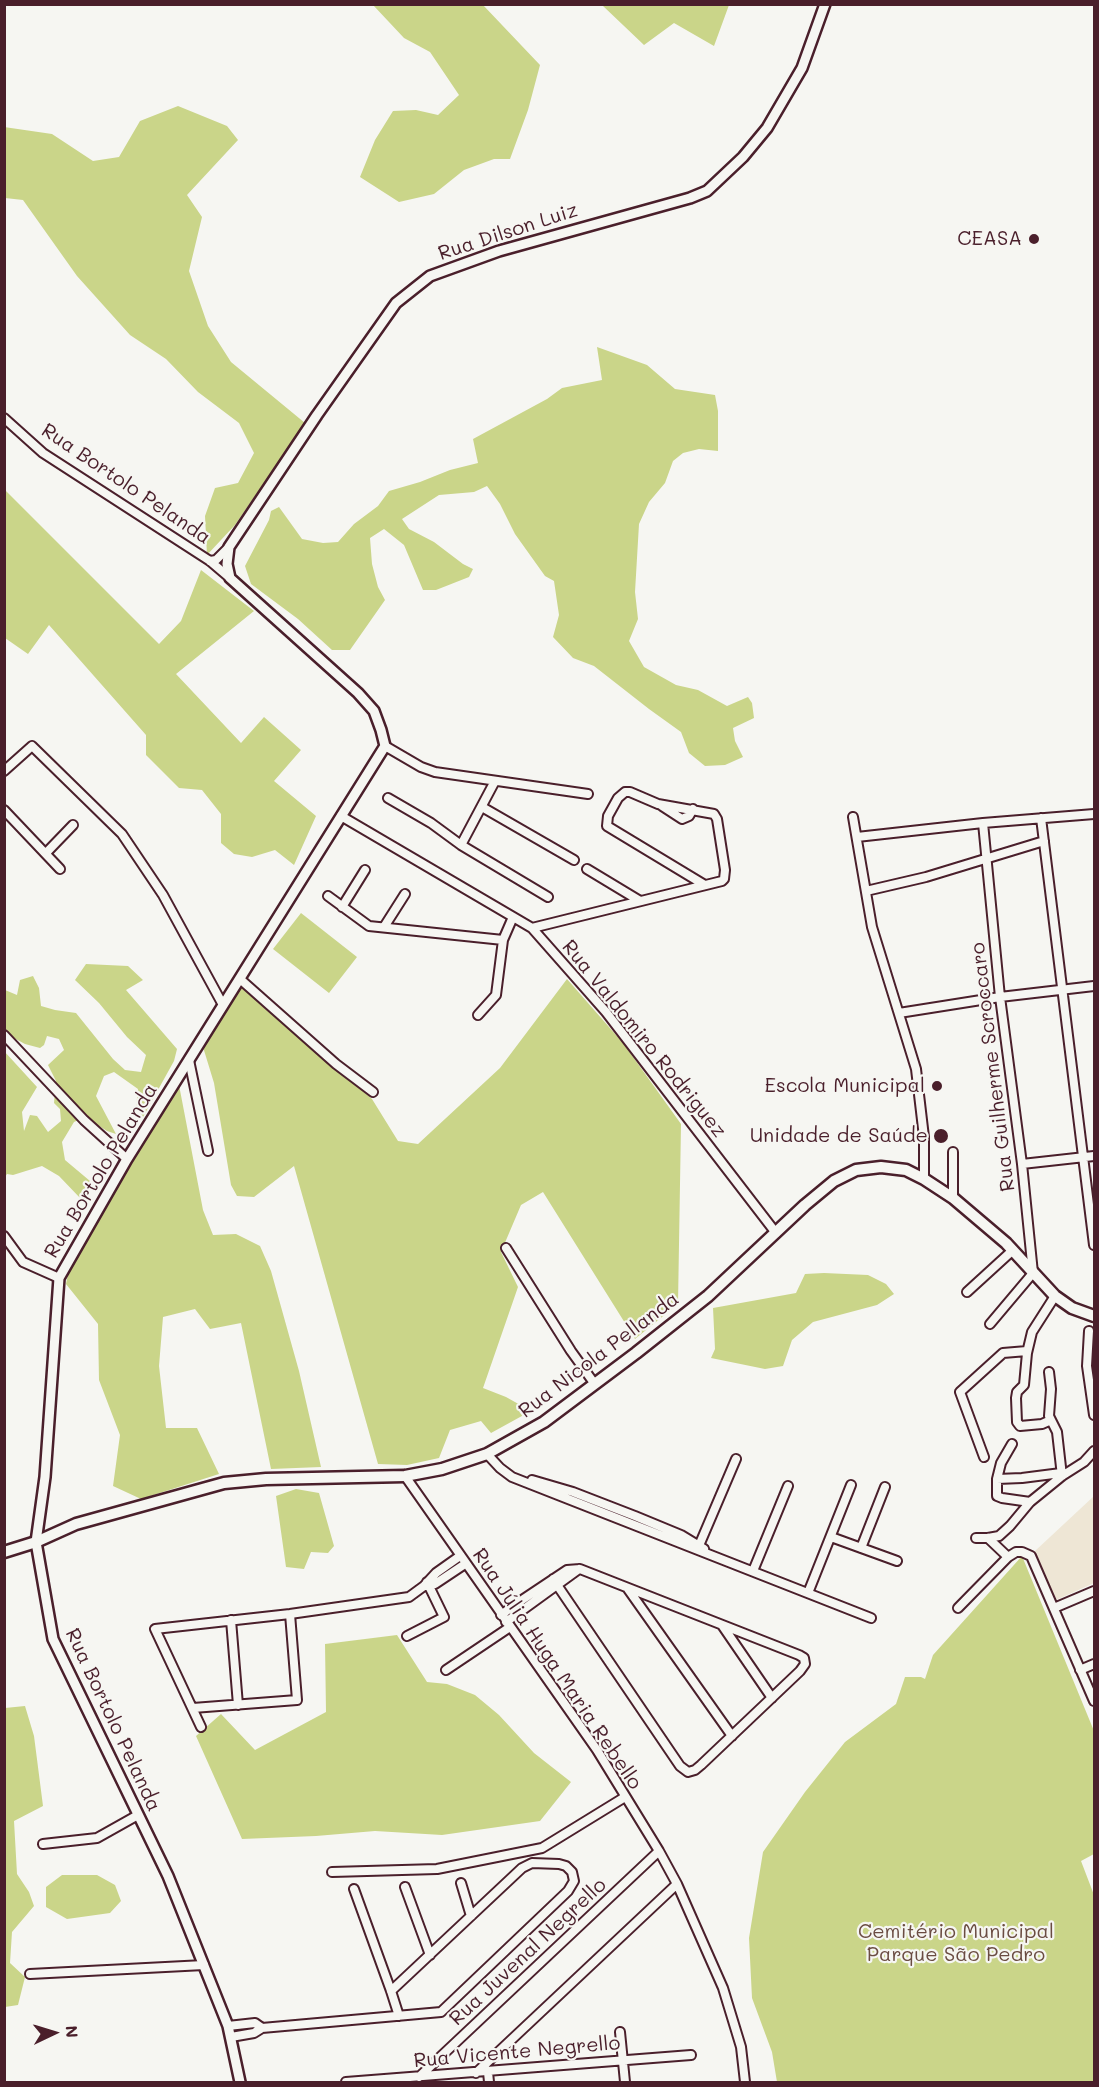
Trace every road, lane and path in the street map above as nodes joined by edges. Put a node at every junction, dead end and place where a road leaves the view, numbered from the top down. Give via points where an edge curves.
1 (825, 4) edge
2 (4, 418) edge
3 (229, 547) junction
4 (210, 561) junction
5 (230, 578) junction
6 (384, 746) junction
7 (4, 771) edge
8 (495, 781) junction
9 (588, 794) dead end
10 (388, 798) dead end
11 (482, 807) junction
12 (4, 810) edge
13 (1095, 814) edge
14 (341, 816) junction
15 (853, 817) dead end
16 (1041, 818) junction
17 (983, 823) junction
18 (73, 825) dead end
19 (857, 837) junction
20 (1044, 841) junction
21 (461, 845) junction
22 (46, 853) junction
23 (986, 857) junction
24 (574, 860) dead end
25 (60, 869) dead end
26 (587, 869) dead end
27 (365, 870) dead end
28 (703, 884) junction
29 (866, 891) junction
30 (405, 894) dead end
31 (328, 896) dead end
32 (548, 897) dead end
33 (640, 901) junction
34 (342, 907) junction
35 (513, 917) junction
36 (384, 927) junction
37 (532, 928) junction
38 (503, 940) junction
39 (240, 978) junction
40 (1095, 986) edge
41 (1063, 990) junction
42 (1000, 997) junction
43 (223, 1005) junction
44 (899, 1013) junction
45 (478, 1015) dead end
46 (4, 1035) edge
47 (189, 1060) junction
48 (373, 1092) dead end
49 (208, 1151) dead end
50 (953, 1152) dead end
51 (1095, 1156) edge
52 (1084, 1157) junction
53 (127, 1159) junction
54 (1022, 1164) junction
55 (924, 1179) junction
56 (953, 1198) junction
57 (776, 1233) junction
58 (4, 1236) edge
59 (1095, 1245) edge
60 (506, 1248) dead end
61 (1013, 1250) junction
62 (1033, 1273) junction
63 (59, 1278) junction
64 (967, 1292) dead end
65 (1055, 1296) junction
66 (1095, 1316) edge
67 (990, 1324) dead end
68 (1089, 1331) dead end
69 (1027, 1351) junction
70 (1049, 1372) dead end
71 (594, 1383) junction
72 (1095, 1415) edge
73 (1051, 1420) junction
74 (1012, 1444) dead end
75 (1095, 1451) edge
76 (488, 1454) junction
77 (984, 1457) dead end
78 (736, 1459) dead end
79 (1062, 1474) junction
80 (405, 1476) junction
81 (997, 1479) junction
82 (851, 1485) dead end
83 (788, 1486) dead end
84 (885, 1487) dead end
85 (1030, 1502) junction
86 (831, 1537) junction
87 (976, 1538) dead end
88 (988, 1538) junction
89 (36, 1542) junction
90 (699, 1547) junction
91 (861, 1548) junction
92 (4, 1552) edge
93 (460, 1556) junction
94 (1008, 1557) junction
95 (897, 1561) dead end
96 (465, 1563) junction
97 (753, 1571) junction
98 (555, 1582) junction
99 (427, 1585) junction
100 (627, 1587) junction
101 (1095, 1591) edge
102 (808, 1593) junction
103 (958, 1608) dead end
104 (1054, 1608) junction
105 (290, 1614) junction
106 (871, 1618) dead end
107 (231, 1620) junction
108 (506, 1621) junction
109 (721, 1624) junction
110 (407, 1636) dead end
111 (1095, 1664) edge
112 (446, 1670) dead end
113 (1080, 1670) junction
114 (772, 1698) junction
115 (1095, 1701) edge
116 (238, 1705) junction
117 (193, 1708) junction
118 (201, 1726) dead end
119 (732, 1736) junction
120 (625, 1797) junction
121 (138, 1815) junction
122 (43, 1844) dead end
123 (659, 1851) junction
124 (332, 1872) dead end
125 (461, 1883) dead end
126 (676, 1884) junction
127 (405, 1887) dead end
128 (354, 1888) dead end
129 (471, 1916) junction
130 (430, 1954) junction
131 (204, 1965) junction
132 (30, 1974) dead end
133 (392, 1991) junction
134 (399, 2016) junction
135 (228, 2026) junction
136 (262, 2028) junction
137 (620, 2031) dead end
138 (231, 2037) junction
139 (691, 2055) dead end
140 (622, 2059) junction
141 (488, 2072) junction
142 (476, 2073) junction
143 (419, 2077) junction
144 (240, 2082) edge
145 (346, 2082) edge
146 (489, 2082) edge
147 (625, 2082) edge
148 (745, 2082) edge

1 - 3 street, Rua Dilson Luiz via 802,68 767,128 707,191 499,251 430,276 396,303
2 - 4 street, Rua Bortolo Pelanda via 43,453
3 - 4 street
3 - 5 street, Rua Bortolo Pelanda
4 - 5 street, Rua Bortolo Pelanda
5 - 6 street, Rua Bortolo Pelanda via 358,693 374,711
6 - 8 street via 427,770
6 - 14 street, Rua Bortolo Pelanda
7 - 43 street via 32,746 122,834 164,895
8 - 9 street
8 - 11 street
10 - 21 street
11 - 21 street
11 - 24 street
12 - 22 street
13 - 16 street
14 - 35 street, Rua Valdomiro Rodriguez
14 - 39 street, Rua Bortolo Pelanda
15 - 19 street
16 - 17 street
16 - 20 street
17 - 19 street
17 - 23 street, Rua Guilherme Scroccaro
18 - 22 street
19 - 29 street
20 - 23 street
20 - 41 street
21 - 32 street
22 - 25 street
23 - 29 street
23 - 42 street, Rua Guilherme Scroccaro
26 - 33 street
27 - 34 street
28 - 28 street via 611,830 606,824 618,798 630,792 658,804 712,813 717,819 726,874 722,881
28 - 33 street
29 - 44 street via 872,927
30 - 36 street
31 - 34 street
33 - 37 street
34 - 36 street via 369,926
35 - 37 street, Rua Valdomiro Rodriguez
35 - 38 street
36 - 38 street
37 - 57 street, Rua Valdomiro Rodriguez via 606,1012
38 - 45 street via 496,995
39 - 43 street, Rua Bortolo Pelanda
39 - 48 street
40 - 41 street
41 - 42 street
41 - 52 street
42 - 44 street
42 - 54 street, Rua Guilherme Scroccaro
43 - 47 street, Rua Bortolo Pelanda
44 - 55 street via 916,1069 924,1137
46 - 53 street via 84,1120
47 - 49 street
47 - 53 street, Rua Bortolo Pelanda
50 - 56 street
51 - 52 street
52 - 54 street
52 - 59 street
53 - 63 street, Rua Bortolo Pelanda
54 - 62 street, Rua Guilherme Scroccaro
55 - 56 main road, Rua Nicola Pellanda
55 - 57 main road, Rua Nicola Pellanda via 906,1170 856,1170 834,1181
56 - 61 main road, Rua Nicola Pellanda
57 - 71 main road, Rua Nicola Pellanda via 708,1296
58 - 63 street via 23,1262
60 - 71 street
61 - 62 main road, Rua Nicola Pellanda
61 - 64 street
62 - 65 main road, Rua Nicola Pellanda
62 - 67 street
63 - 89 street, Rua Bortolo Pelanda via 45,1477
65 - 66 main road, Rua Nicola Pellanda via 1072,1308
65 - 69 street via 1038,1320
68 - 72 street via 1087,1366
69 - 73 street via 1024,1384 1017,1392 1017,1422 1020,1426
69 - 77 street via 1003,1353 960,1392
70 - 73 street
71 - 76 main road, Rua Nicola Pellanda via 544,1422
73 - 79 street via 1057,1432
74 - 81 street
75 - 79 street
76 - 80 main road, Rua Nicola Pellanda
76 - 90 street via 502,1470
78 - 90 street
79 - 81 street
79 - 85 street
80 - 89 main road, Rua Nicola Pellanda via 224,1483 76,1524
80 - 93 street, Rua Júlia Huga Maria Rebello
81 - 85 street via 997,1496
82 - 86 street
83 - 97 street
84 - 91 street
85 - 88 street via 999,1536
86 - 91 street
86 - 102 street
87 - 88 street
88 - 94 street
89 - 92 main road, Rua Nicola Pellanda
89 - 121 street, Rua Bortolo Pelanda via 53,1640
90 - 97 street
91 - 95 street
93 - 96 street, Rua Júlia Huga Maria Rebello
93 - 99 street via 436,1572
94 - 103 street
94 - 104 street via 1016,1552 1031,1556
96 - 99 street
96 - 108 street, Rua Júlia Huga Maria Rebello
97 - 102 street
98 - 100 street via 580,1569
98 - 108 street
98 - 119 street via 684,1770 695,1770
99 - 105 street via 409,1597
99 - 110 street via 444,1617
100 - 109 street
100 - 119 street
101 - 104 street
102 - 106 street
104 - 113 street
105 - 107 street
105 - 116 street via 297,1700
107 - 116 street
107 - 117 street via 154,1629
108 - 112 street
108 - 120 street, Rua Júlia Huga Maria Rebello via 597,1750
109 - 114 street
109 - 114 street via 804,1658 802,1669
111 - 113 street
113 - 115 street
114 - 119 street
116 - 117 street
117 - 118 street
120 - 123 street, Rua Júlia Huga Maria Rebello
120 - 124 street via 542,1848 437,1869
121 - 122 street via 97,1838
121 - 131 street, Rua Bortolo Pelanda
123 - 126 street, Rua Júlia Huga Maria Rebello
123 - 143 street, Rua Juvenal Negrello
125 - 129 street
126 - 142 street
126 - 148 street, Rua Júlia Huga Maria Rebello via 723,1988 741,2047
127 - 130 street
128 - 133 street
129 - 130 street
129 - 134 street via 529,1864 564,1864 574,1875 568,1891 441,2012
130 - 133 street
131 - 132 street
131 - 135 street, Rua Bortolo Pelanda
133 - 134 street
134 - 136 street
135 - 136 street via 255,2023
135 - 138 street, Rua Bortolo Pelanda
136 - 138 street
137 - 140 street
138 - 144 street, Rua Bortolo Pelanda
139 - 140 street, Rua Vicente Negrello
140 - 141 street, Rua Vicente Negrello
140 - 147 street
141 - 142 street, Rua Vicente Negrello
141 - 146 street
142 - 143 street, Rua Vicente Negrello
143 - 145 street, Rua Vicente Negrello

